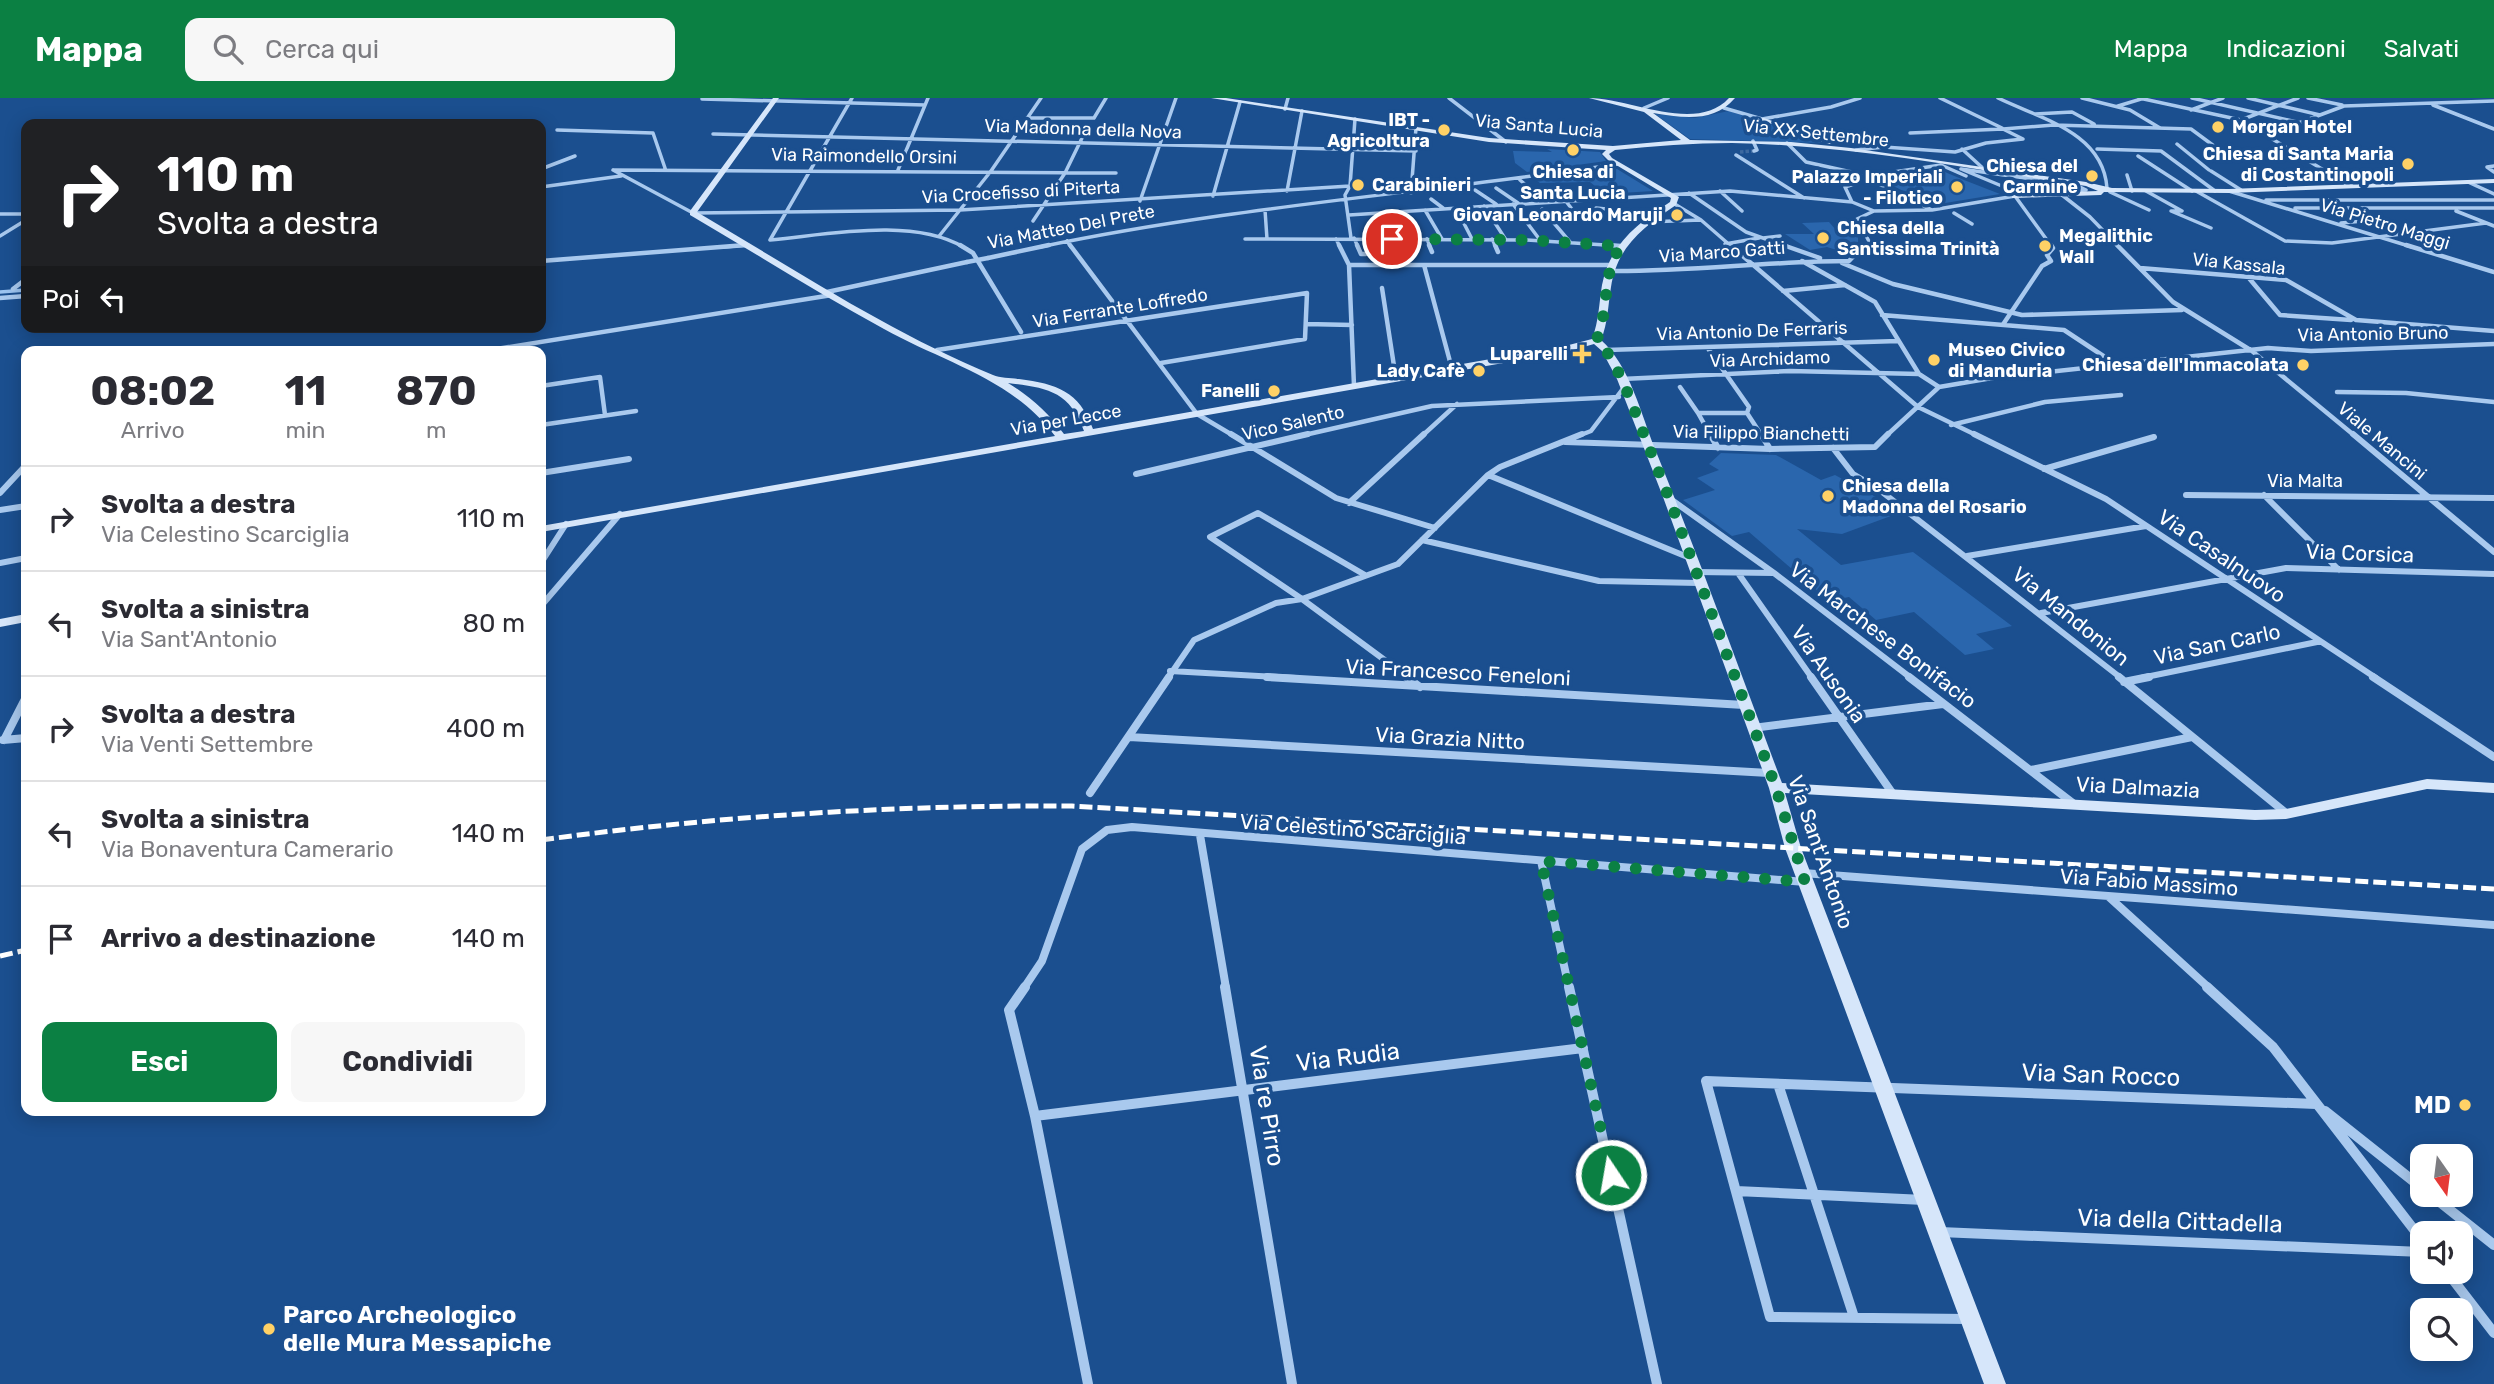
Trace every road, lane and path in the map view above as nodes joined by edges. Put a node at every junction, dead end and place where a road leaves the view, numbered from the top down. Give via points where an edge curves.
1 (852, 98) edge
2 (928, 98) edge
3 (1041, 98) edge
4 (1106, 98) edge
5 (1176, 98) edge
6 (1214, 98) edge
7 (1288, 98) edge
8 (1449, 98) edge
9 (1592, 98) edge
10 (1668, 98) edge
11 (1732, 98) edge
12 (1860, 98) edge
13 (1940, 98) edge
14 (1998, 98) edge
15 (2082, 98) edge
16 (2140, 98) edge
17 (2192, 98) edge
18 (2223, 98) edge
19 (2248, 98) edge
20 (2298, 98) edge
21 (2308, 98) edge
22 (2453, 98) edge
23 (2479, 98) edge
24 (702, 99) edge
25 (775, 99) edge
26 (2368, 99) edge
27 (1240, 102) junction
28 (2211, 102) junction
29 (2468, 102) junction
30 (2492, 102) edge
31 (2427, 103) junction
32 (848, 104) junction
33 (925, 105) junction
34 (2279, 105) junction
35 (2117, 106) junction
36 (2344, 106) junction
37 (1724, 107) junction
38 (1644, 108) junction
39 (1285, 109) junction
40 (2190, 110) junction
41 (1301, 111) junction
42 (2258, 113) junction
43 (2031, 114) junction
44 (2321, 115) junction
45 (1027, 118) junction
46 (1354, 119) junction
47 (1762, 119) junction
48 (2241, 120) junction
49 (2300, 123) junction
50 (2494, 124) edge
51 (2054, 125) junction
52 (2483, 125) junction
53 (2098, 126) junction
54 (2288, 127) dead end
55 (1416, 128) junction
56 (2160, 128) junction
57 (2004, 129) junction
58 (556, 130) dead end
59 (2494, 130) edge
60 (713, 134) dead end
61 (750, 134) junction
62 (1910, 134) dead end
63 (829, 136) junction
64 (1083, 136) dead end
65 (910, 138) junction
66 (1012, 140) junction
67 (1753, 141) junction
68 (1080, 142) junction
69 (1506, 142) junction
70 (1688, 142) junction
71 (1829, 142) junction
72 (1787, 143) junction
73 (2177, 144) dead end
74 (1160, 145) junction
75 (2214, 146) dead end
76 (1227, 147) junction
77 (1821, 147) junction
78 (1294, 148) junction
79 (1613, 148) junction
80 (1962, 149) junction
81 (2097, 149) junction
82 (1353, 150) junction
83 (1856, 150) junction
84 (1416, 151) junction
85 (1754, 151) dead end
86 (1738, 153) dead end
87 (575, 156) dead end
88 (2138, 156) dead end
89 (1618, 164) junction
90 (1941, 165) junction
91 (2494, 166) edge
92 (546, 167) edge
93 (665, 168) junction
94 (725, 169) junction
95 (811, 170) junction
96 (898, 170) junction
97 (991, 171) junction
98 (1986, 171) junction
99 (2494, 172) edge
100 (1065, 173) junction
101 (1116, 173) dead end
102 (2127, 175) dead end
103 (622, 176) junction
104 (1860, 177) junction
105 (1520, 180) junction
106 (2494, 181) edge
107 (2468, 182) junction
108 (1727, 185) dead end
109 (546, 186) edge
110 (1350, 186) junction
111 (2350, 186) junction
112 (1496, 188) dead end
113 (1316, 189) junction
114 (1475, 190) dead end
115 (2108, 190) junction
116 (2241, 190) junction
117 (1287, 191) junction
118 (1720, 191) junction
119 (1730, 191) junction
120 (2132, 191) junction
121 (2146, 191) junction
122 (2194, 191) junction
123 (2215, 191) junction
124 (2229, 191) junction
125 (1411, 193) junction
126 (1671, 193) junction
127 (1689, 193) junction
128 (2494, 194) edge
129 (2018, 195) junction
130 (2062, 195) junction
131 (1213, 196) junction
132 (1346, 197) junction
133 (1804, 198) junction
134 (1431, 199) dead end
135 (1566, 200) junction
136 (2255, 200) junction
137 (2494, 200) edge
138 (1140, 201) junction
139 (1545, 202) junction
140 (1852, 202) junction
141 (1673, 203) junction
142 (1516, 204) junction
143 (1497, 205) junction
144 (1044, 206) junction
145 (1484, 206) junction
146 (1444, 208) junction
147 (1456, 208) junction
148 (1596, 208) dead end
149 (2285, 208) junction
150 (2494, 208) edge
151 (1542, 209) dead end
152 (2452, 209) junction
153 (960, 210) junction
154 (1265, 210) junction
155 (1426, 210) junction
156 (1932, 210) junction
157 (2149, 210) dead end
158 (1742, 211) dead end
159 (1874, 211) junction
160 (692, 213) junction
161 (785, 213) junction
162 (1954, 213) dead end
163 (0, 214) edge
164 (21, 214) edge
165 (1657, 214) junction
166 (1349, 215) junction
167 (1577, 217) dead end
168 (1701, 220) junction
169 (1033, 221) dead end
170 (1644, 222) junction
171 (21, 223) edge
172 (2486, 223) junction
173 (1972, 224) dead end
174 (2337, 224) junction
175 (2370, 224) dead end
176 (2494, 226) edge
177 (2211, 228) dead end
178 (940, 235) junction
179 (0, 236) edge
180 (1780, 236) dead end
181 (2376, 236) junction
182 (1352, 238) junction
183 (1761, 238) junction
184 (1245, 239) dead end
185 (1267, 239) junction
186 (1336, 239) junction
187 (1400, 239) junction
188 (1426, 239) junction
189 (1441, 239) junction
190 (1472, 239) junction
191 (1492, 239) junction
192 (1506, 240) junction
193 (1540, 240) junction
194 (1067, 241) junction
195 (1570, 242) junction
196 (1725, 244) junction
197 (748, 245) junction
198 (1621, 246) junction
199 (1402, 248) dead end
200 (1432, 252) dead end
201 (1498, 252) dead end
202 (1366, 254) dead end
203 (546, 261) edge
204 (1800, 261) junction
205 (1833, 261) junction
206 (1349, 265) junction
207 (1424, 265) junction
208 (1751, 265) junction
209 (1609, 268) junction
210 (2140, 268) junction
211 (2494, 272) edge
212 (2248, 277) junction
213 (21, 283) edge
214 (1846, 285) junction
215 (1382, 288) dead end
216 (13, 289) dead end
217 (1783, 291) junction
218 (829, 294) junction
219 (21, 296) edge
220 (0, 298) edge
221 (2183, 310) junction
222 (2010, 313) junction
223 (1882, 315) junction
224 (2356, 320) junction
225 (1128, 321) junction
226 (2004, 323) junction
227 (1306, 324) junction
228 (1352, 325) junction
229 (2494, 331) edge
230 (1021, 332) dead end
231 (1596, 341) junction
232 (1898, 341) junction
233 (1844, 342) junction
234 (2494, 344) edge
235 (514, 346) edge
236 (1707, 347) junction
237 (937, 350) junction
238 (1606, 350) junction
239 (2252, 351) junction
240 (1161, 363) junction
241 (2118, 365) junction
242 (1452, 369) junction
243 (1725, 373) junction
244 (1879, 373) junction
245 (1919, 374) junction
246 (994, 379) junction
247 (1396, 379) junction
248 (546, 385) edge
249 (1354, 386) junction
250 (1622, 387) junction
251 (1680, 387) dead end
252 (1939, 387) junction
253 (2337, 392) dead end
254 (2122, 395) dead end
255 (2494, 402) edge
256 (1458, 403) junction
257 (1917, 407) junction
258 (636, 411) dead end
259 (1747, 413) junction
260 (1197, 414) junction
261 (1698, 414) junction
262 (605, 415) junction
263 (546, 424) edge
264 (1951, 425) junction
265 (1090, 433) junction
266 (2154, 437) dead end
267 (1062, 438) junction
268 (1558, 442) junction
269 (1647, 446) junction
270 (1251, 447) junction
271 (1718, 448) junction
272 (1833, 448) junction
273 (1770, 449) junction
274 (629, 460) dead end
275 (2044, 469) junction
276 (21, 470) edge
277 (546, 473) edge
278 (1136, 474) dead end
279 (1488, 475) junction
280 (0, 493) edge
281 (2186, 495) dead end
282 (2264, 495) junction
283 (2425, 496) junction
284 (1669, 498) junction
285 (2494, 498) edge
286 (1349, 503) junction
287 (21, 507) edge
288 (0, 510) edge
289 (620, 514) junction
290 (566, 524) junction
291 (2146, 526) junction
292 (546, 527) edge
293 (1435, 528) junction
294 (1422, 540) junction
295 (2494, 552) edge
296 (546, 554) edge
297 (1967, 556) junction
298 (1690, 558) junction
299 (21, 559) edge
300 (0, 563) edge
301 (2339, 570) junction
302 (1738, 573) junction
303 (1774, 573) junction
304 (2494, 574) edge
305 (1365, 575) junction
306 (1697, 577) junction
307 (2227, 581) junction
308 (546, 596) edge
309 (1302, 599) junction
310 (2041, 613) junction
311 (21, 619) edge
312 (0, 623) edge
313 (2318, 642) junction
314 (1170, 671) junction
315 (2124, 682) junction
316 (1420, 688) junction
317 (1943, 704) junction
318 (1744, 705) junction
319 (21, 706) edge
320 (1839, 718) junction
321 (1752, 728) junction
322 (1129, 737) junction
323 (2192, 737) junction
324 (21, 738) edge
325 (2, 740) edge
326 (2494, 757) edge
327 (2031, 770) junction
328 (1769, 773) junction
329 (1776, 788) junction
330 (2494, 788) edge
331 (1090, 793) dead end
332 (1893, 794) junction
333 (2074, 804) junction
334 (2286, 814) junction
335 (1200, 835) junction
336 (1541, 861) junction
337 (1804, 877) junction
338 (2108, 897) junction
339 (2494, 925) edge
340 (1583, 1048) junction
341 (1777, 1084) junction
342 (1884, 1088) junction
343 (1242, 1089) junction
344 (2316, 1104) junction
345 (1035, 1116) junction
346 (2410, 1178) edge
347 (1736, 1191) junction
348 (1813, 1193) junction
349 (1925, 1200) junction
350 (2447, 1208) edge
351 (2410, 1225) edge
352 (1937, 1232) junction
353 (2494, 1245) edge
354 (2410, 1252) edge
355 (2456, 1284) edge
356 (1854, 1317) junction
357 (1969, 1319) junction
358 (2494, 1333) edge
359 (1088, 1384) edge
360 (1292, 1384) edge
361 (1657, 1384) edge
362 (1995, 1384) edge

1 - 32 street
2 - 33 street
3 - 45 street
4 - 45 street via 1094,118
5 - 74 street
6 - 27 street, Via Santa Lucia
7 - 39 street
8 - 69 street
9 - 38 street
10 - 38 street
11 - 37 street
12 - 47 street
13 - 57 street
14 - 43 street
15 - 35 street
16 - 35 street
16 - 40 street
17 - 28 street
18 - 28 street
19 - 34 street
20 - 34 street
21 - 36 street
22 - 29 street
23 - 30 street
24 - 25 street
25 - 32 street
25 - 61 street
26 - 36 street
27 - 39 street, Via Santa Lucia
27 - 76 street
28 - 40 street
28 - 42 street
29 - 30 street
29 - 31 street
31 - 36 street
31 - 52 street
32 - 33 street
32 - 63 street
33 - 65 street
34 - 42 street
34 - 44 street
35 - 56 street
36 - 44 street
37 - 38 street via 1693,117
37 - 47 street
38 - 70 street
39 - 41 street, Via Santa Lucia
40 - 48 street
41 - 46 street, Via Santa Lucia
41 - 78 street
42 - 48 street
42 - 49 street
43 - 51 street
43 - 53 street via 2072,112
44 - 49 street
45 - 66 street
46 - 55 street, Via Santa Lucia
46 - 82 street
47 - 71 street
48 - 111 street
49 - 54 street
50 - 52 street
51 - 53 street
51 - 57 street
51 - 81 street
52 - 59 street
53 - 56 street
55 - 69 street, Via Santa Lucia
55 - 84 street
56 - 75 street via 2191,129
57 - 62 street
57 - 80 street via 2023,139
58 - 93 street via 653,132
60 - 61 street, Via Madonna della Nova
61 - 63 street, Via Madonna della Nova
61 - 94 street
63 - 65 street, Via Madonna della Nova
63 - 95 street
64 - 68 street
65 - 66 street, Via Madonna della Nova
65 - 96 street
66 - 68 street, Via Madonna della Nova
66 - 97 street
67 - 70 street, Via XX Settembre
67 - 72 street, Via XX Settembre
67 - 85 street
68 - 74 street, Via Madonna della Nova
68 - 100 street
69 - 79 street, Via Santa Lucia
70 - 79 street, Via XX Settembre
71 - 77 street via 1831,145
71 - 83 street
72 - 77 street, Via XX Settembre
72 - 104 street via 1806,162
73 - 116 street
74 - 76 street, Via Madonna della Nova
74 - 138 street
76 - 78 street, Via Madonna della Nova
76 - 131 street
77 - 83 street, Via XX Settembre
78 - 82 street, Via Madonna della Nova
78 - 117 street
79 - 89 street via 1605,154
80 - 83 street
80 - 98 street
81 - 115 street via 2109,169
81 - 123 street via 2161,151
82 - 84 street, Via Madonna della Nova
82 - 110 street
83 - 90 street, Via XX Settembre
84 - 125 street
86 - 133 street
87 - 92 street
88 - 122 street
89 - 105 street, Via Matteo Del Prete
89 - 126 street
90 - 98 street, Via XX Settembre
90 - 104 street
90 - 129 street
91 - 99 street via 2487,167
93 - 94 street, Via Raimondello Orsini
93 - 103 street, Via Raimondello Orsini via 612,170
94 - 95 street, Via Raimondello Orsini
94 - 160 street
95 - 96 street, Via Raimondello Orsini
95 - 161 street
96 - 97 street, Via Raimondello Orsini
97 - 100 street, Via Raimondello Orsini
97 - 153 street
98 - 115 street, Via XX Settembre
100 - 101 street, Via Raimondello Orsini
100 - 144 street
102 - 120 street
103 - 109 street
103 - 160 street
104 - 140 street via 1845,187
104 - 156 street
105 - 125 street, Via Matteo Del Prete
105 - 139 street
106 - 107 street
107 - 111 street
107 - 128 street
108 - 119 street
110 - 113 street, Via Crocefisso di Piterta
110 - 132 street
111 - 116 street
112 - 142 street
113 - 117 street, Via Crocefisso di Piterta
113 - 132 street
114 - 143 street
115 - 120 street
115 - 130 street
115 - 157 street
116 - 124 street
117 - 131 street, Via Crocefisso di Piterta
118 - 119 street
118 - 127 street
118 - 158 street
119 - 133 street
120 - 121 street
121 - 122 street
121 - 177 street via 2182,211 2171,211
122 - 123 street
122 - 181 street via 2286,241 2325,246
123 - 124 street
124 - 136 street, Via Pietro Maggi
125 - 132 street, Via Matteo Del Prete
126 - 127 street
126 - 135 street
126 - 141 street
127 - 183 street
129 - 129 street via 2084,191 2087,189 1961,169
129 - 130 street
129 - 156 street
129 - 222 street via 2053,248 2048,255 2051,261 2042,266
130 - 210 street, Viale Mancini
131 - 138 street, Via Crocefisso di Piterta
132 - 154 street, Via Matteo Del Prete
132 - 166 street
133 - 140 street
134 - 146 street
135 - 139 street
135 - 167 street
136 - 137 street
136 - 149 street, Via Pietro Maggi
138 - 144 street, Via Crocefisso di Piterta
139 - 142 street
140 - 159 street
141 - 165 street
141 - 168 street, Via Casalnuovo
142 - 143 street
142 - 193 street
143 - 145 street
144 - 153 street, Via Crocefisso di Piterta
144 - 169 street
145 - 147 street
145 - 192 street
146 - 147 street
146 - 155 street
147 - 190 street
148 - 165 street
149 - 152 street
149 - 174 street, Via Pietro Maggi
150 - 152 street
151 - 195 street
152 - 172 street
153 - 161 street, Via Crocefisso di Piterta
153 - 178 street
154 - 185 street
154 - 194 street, Via Matteo Del Prete
155 - 166 street
155 - 189 street
156 - 159 street
159 - 205 street, Via Marco Gatti via 1857,219 1871,245 1863,246 1849,261
160 - 161 street, Via Crocefisso di Piterta
160 - 197 street
161 - 178 street via 770,240 890,232
162 - 173 street
163 - 164 street
165 - 170 street
166 - 182 street
168 - 170 street
168 - 196 street, Via Casalnuovo
170 - 198 street
171 - 179 street
172 - 176 street
172 - 181 street
174 - 175 street
174 - 181 street, Via Pietro Maggi
178 - 230 street via 972,253
180 - 183 street
181 - 211 street, Via Pietro Maggi
182 - 186 street
182 - 187 street
182 - 202 street via 1361,254
183 - 196 street
183 - 205 street
184 - 185 street
185 - 186 street
186 - 206 street
187 - 188 street
187 - 199 street
188 - 189 street
188 - 200 street
189 - 190 street
190 - 191 street
191 - 192 street
191 - 201 street
192 - 193 street
193 - 195 street
194 - 218 street, Via Matteo Del Prete, bridge
194 - 225 street
195 - 198 street
196 - 208 street, Via Casalnuovo
197 - 203 street
197 - 218 street
198 - 209 street
204 - 205 street, Via Marco Gatti
204 - 208 street, Via Marco Gatti
204 - 214 street
205 - 222 street via 1893,284
206 - 207 street, Via Marco Gatti
206 - 228 street
207 - 209 street, Via Marco Gatti
207 - 242 street
208 - 209 street, Via Marco Gatti via 1672,272
208 - 217 street, Via Casalnuovo
209 - 231 street via 1602,328
210 - 212 street, Via Kassala
210 - 221 street, Viale Mancini
212 - 224 street, Via Kassala via 2286,280
212 - 224 street via 2280,315
213 - 216 street
214 - 217 street
214 - 223 street via 1875,302
215 - 247 street
217 - 233 street, Via Casalnuovo
218 - 235 street, Via Matteo Del Prete
218 - 237 street via 892,331
219 - 220 street
221 - 222 street
221 - 239 street, Viale Mancini
222 - 226 street
223 - 226 street
223 - 232 street
224 - 229 street, Via Kassala
225 - 227 street, Via Ferrante Loffredo via 1307,293
225 - 237 street, Via Ferrante Loffredo
225 - 240 street
226 - 241 street via 2064,330
227 - 228 street
227 - 240 street via 1305,339
228 - 249 street
231 - 238 street, Via Sant'Antonio
231 - 242 street, Via per Lecce
232 - 233 street, Via Antonio De Ferraris
232 - 245 street
233 - 236 street, Via Antonio De Ferraris
233 - 244 street, Via Casalnuovo
234 - 239 street, Via Antonio Bruno
236 - 238 street, Via Antonio De Ferraris
236 - 243 street
237 - 246 street
238 - 250 street, Via Sant'Antonio
239 - 241 street, Via Antonio Bruno
239 - 283 street, Viale Mancini
240 - 260 street
241 - 252 street, Via Antonio Bruno
242 - 247 street, Via per Lecce
243 - 244 street, Via Archidamo
243 - 250 street, Via Archidamo
243 - 259 street via 1749,407
244 - 245 street, Via Archidamo
244 - 257 street, Via Casalnuovo
245 - 252 street
246 - 265 street via 1063,391 1084,412
246 - 267 street via 1052,421
247 - 249 street, Via per Lecce
248 - 262 street via 600,377
249 - 260 street, Via per Lecce
250 - 256 street, Via Archidamo
250 - 268 street via 1591,431
250 - 269 street, Via Sant'Antonio
251 - 261 street
252 - 257 street, Via Filippo Bianchetti
253 - 255 street
254 - 264 street via 2045,402
256 - 270 street, Vico Salento
256 - 286 street
257 - 264 street, Via Casalnuovo
257 - 272 street, Via Filippo Bianchetti via 1875,447
258 - 262 street
259 - 261 street
259 - 273 street
260 - 265 street, Via per Lecce
260 - 270 street
261 - 271 street
262 - 263 street
264 - 275 street, Via Casalnuovo
265 - 267 street, Via per Lecce
266 - 275 street
267 - 289 street, Via per Lecce
268 - 269 street, Via Filippo Bianchetti
268 - 279 street
269 - 271 street, Via Filippo Bianchetti
269 - 284 street, Via Sant'Antonio
270 - 278 street, Vico Salento
270 - 286 street
271 - 273 street, Via Filippo Bianchetti
272 - 273 street, Via Filippo Bianchetti
272 - 297 street, Via Mandonion via 1853,474
274 - 277 street
275 - 291 street, Via Casalnuovo via 2106,499
276 - 280 street
279 - 293 street
279 - 298 street
281 - 282 street, Via Malta
282 - 283 street, Via Malta
282 - 301 street
283 - 285 street, Via Malta
283 - 295 street, Viale Mancini
284 - 298 street, Via Sant'Antonio
284 - 303 street, Via Marchese Bonifacio
286 - 293 street
287 - 288 street
289 - 290 street, Via per Lecce
289 - 308 street
290 - 292 street, Via per Lecce
290 - 296 street
291 - 297 street
291 - 307 street, Via Casalnuovo
293 - 294 street
294 - 305 street via 1398,564
294 - 306 street via 1599,582
297 - 310 street, Via Mandonion
298 - 306 street, Via Sant'Antonio
299 - 300 street
301 - 304 street, Via Corsica
301 - 307 street, Via Corsica via 2286,568
302 - 303 street
302 - 306 street
302 - 320 street, Via Ausonia
303 - 317 street, Via Marchese Bonifacio
305 - 309 street
305 - 309 street via 1258,513 1210,537
306 - 318 street, Via Sant'Antonio
307 - 310 street, Via Corsica
307 - 313 street, Via Casalnuovo
309 - 314 street via 1276,603 1206,633 1194,640
309 - 316 street
310 - 315 street, Via Mandonion
311 - 312 street
313 - 315 street, Via San Carlo
313 - 326 street, Via Casalnuovo
314 - 316 street, Via Francesco Feneloni
314 - 322 street
315 - 323 street, Via Mandonion
316 - 318 street, Via Francesco Feneloni
317 - 320 street
317 - 327 street, Via Marchese Bonifacio
318 - 321 street, Via Sant'Antonio
319 - 325 street
320 - 321 street
320 - 332 street, Via Ausonia
321 - 328 street, Via Sant'Antonio
322 - 328 street, Via Grazia Nitto
322 - 331 street
323 - 327 street
323 - 334 street, Via Mandonion
324 - 325 street
327 - 333 street, Via Marchese Bonifacio
328 - 329 street, Via Sant'Antonio
329 - 332 street, Via Dalmazia
329 - 337 street, Via Sant'Antonio
330 - 334 street, Via Dalmazia via 2427,784
332 - 333 street, Via Dalmazia
333 - 334 street, Via Dalmazia
335 - 336 street, Via Celestino Scarciglia
335 - 343 street, Via re Pirro
335 - 345 street, Via Celestino Scarciglia via 1132,827 1107,830 1082,849 1042,961 1009,1010
336 - 337 street, Via Celestino Scarciglia
336 - 340 street
337 - 338 street, Via Fabio Massimo
337 - 342 street, Via Sant'Antonio
338 - 339 street, Via Fabio Massimo
338 - 344 street via 2273,1047
340 - 343 street, Via Rudia
340 - 361 street
341 - 342 street, Via San Rocco
341 - 347 street, Via San Rocco via 1706,1081
341 - 348 street
342 - 344 street, Via San Rocco
342 - 349 street, Via Sant'Antonio
343 - 345 street, Via Rudia
343 - 360 street, Via re Pirro
344 - 346 street
344 - 351 street
345 - 359 street
347 - 348 street
347 - 356 street via 1770,1317
348 - 349 street
348 - 356 street
349 - 352 street, Via Sant'Antonio
350 - 353 street
352 - 354 street, Via della Cittadella
352 - 357 street, Via Sant'Antonio
355 - 358 street
356 - 357 street
357 - 362 street, Via Sant'Antonio

